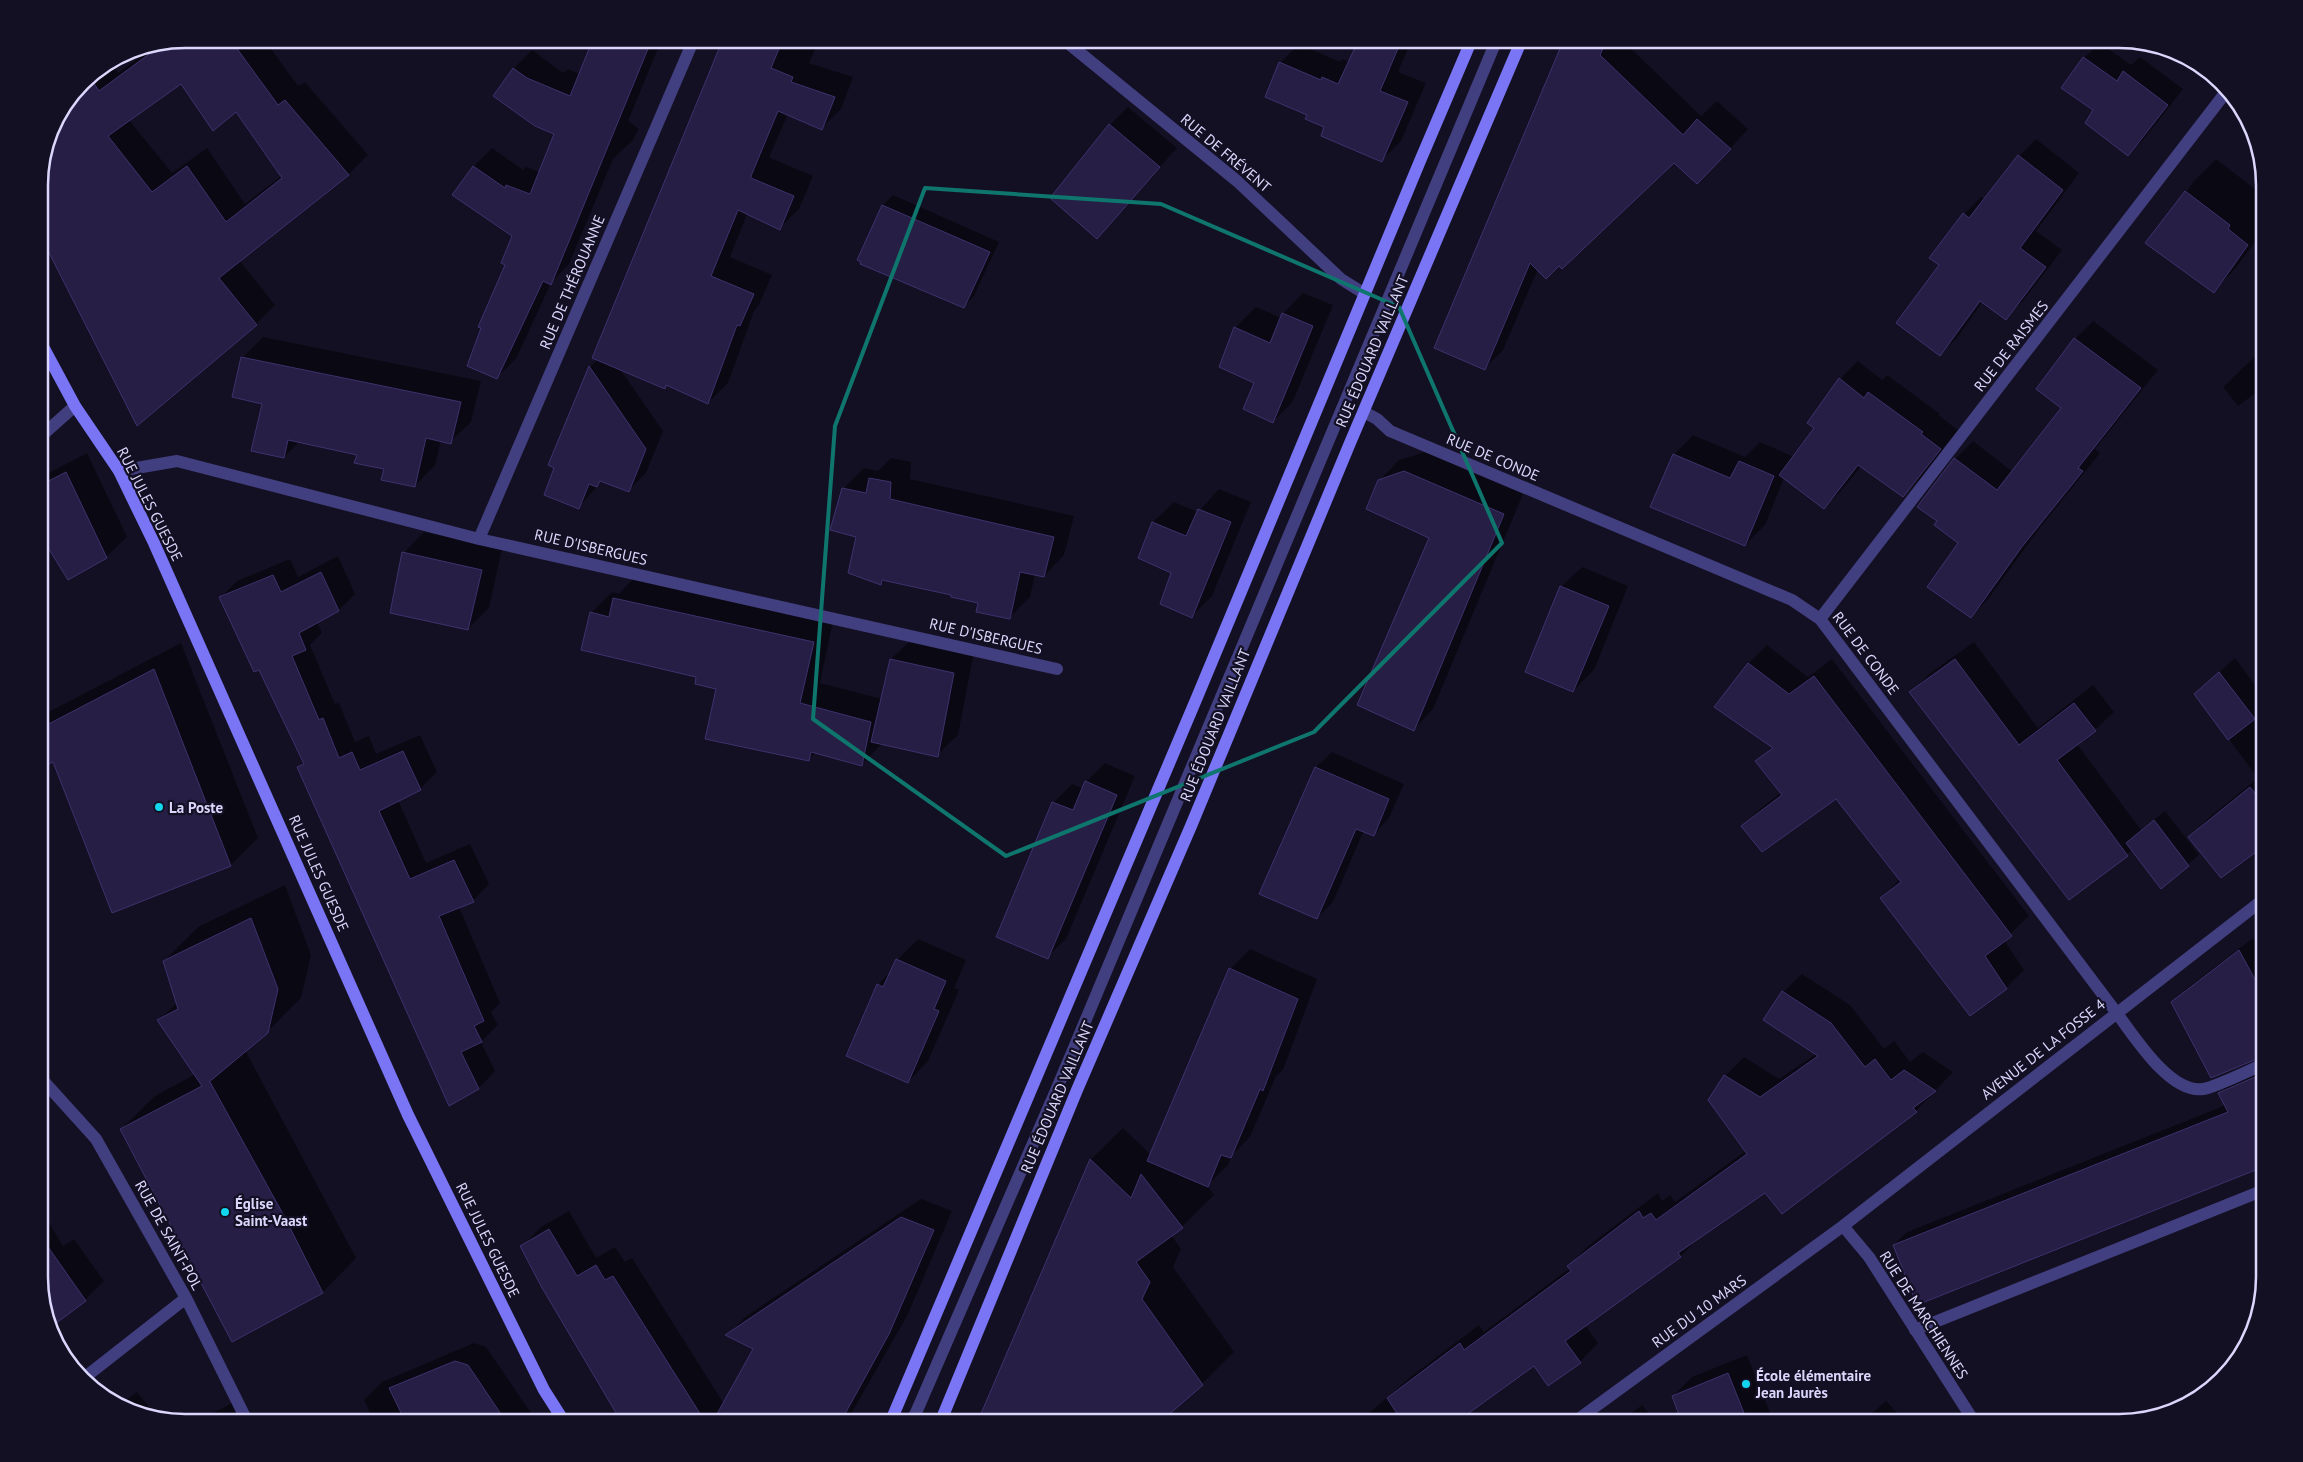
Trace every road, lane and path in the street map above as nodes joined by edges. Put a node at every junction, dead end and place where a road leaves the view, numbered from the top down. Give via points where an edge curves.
1 (690, 48) edge
2 (1074, 48) edge
3 (1468, 48) edge
4 (1493, 48) edge
5 (1518, 48) edge
6 (2223, 96) edge
7 (1365, 294) junction
8 (48, 356) edge
9 (75, 406) junction
10 (1364, 412) junction
11 (48, 430) edge
12 (119, 471) junction
13 (479, 539) junction
14 (1820, 619) junction
15 (1057, 669) dead end
16 (2256, 905) edge
17 (2116, 1012) junction
18 (2256, 1067) edge
19 (48, 1086) edge
20 (2256, 1193) edge
21 (1843, 1226) junction
22 (186, 1298) junction
23 (1915, 1330) junction
24 (88, 1375) edge
25 (244, 1414) edge
26 (559, 1414) edge
27 (894, 1414) edge
28 (916, 1414) edge
29 (944, 1414) edge
30 (1586, 1414) edge
31 (1969, 1414) edge

1 - 13 street, RUE DE THÉROUANNE
2 - 7 street, RUE DE FRÉVENT via 1237,181 1341,278
3 - 7 main road, RUE ÉDOUARD VAILLANT
4 - 28 street via 1058,1086
5 - 10 main road, RUE ÉDOUARD VAILLANT
6 - 14 street, RUE DE RAISMES
7 - 27 main road, RUE ÉDOUARD VAILLANT
8 - 9 main road, RUE JULES GUESDE
9 - 11 street
9 - 12 main road, RUE JULES GUESDE
10 - 14 street, RUE DE CONDE via 1390,431 1792,600
10 - 29 main road, RUE ÉDOUARD VAILLANT
12 - 13 street, RUE D'ISBERGUES via 177,461
12 - 26 main road, RUE JULES GUESDE via 408,1115 544,1390
13 - 15 street, RUE D'ISBERGUES
14 - 17 street, RUE DE CONDE
16 - 17 street, AVENUE DE LA FOSSE 4
17 - 18 street via 2165,1073 2182,1087 2203,1089
17 - 21 street, AVENUE DE LA FOSSE 4
19 - 22 street, RUE DE SAINT-POL via 96,1138
20 - 23 street
21 - 23 street, RUE DE MARCHIENNES via 1869,1257
21 - 30 street, RUE DU 10 MARS
22 - 24 street
22 - 25 street, RUE DE SAINT-POL
23 - 31 street, RUE DE MARCHIENNES

